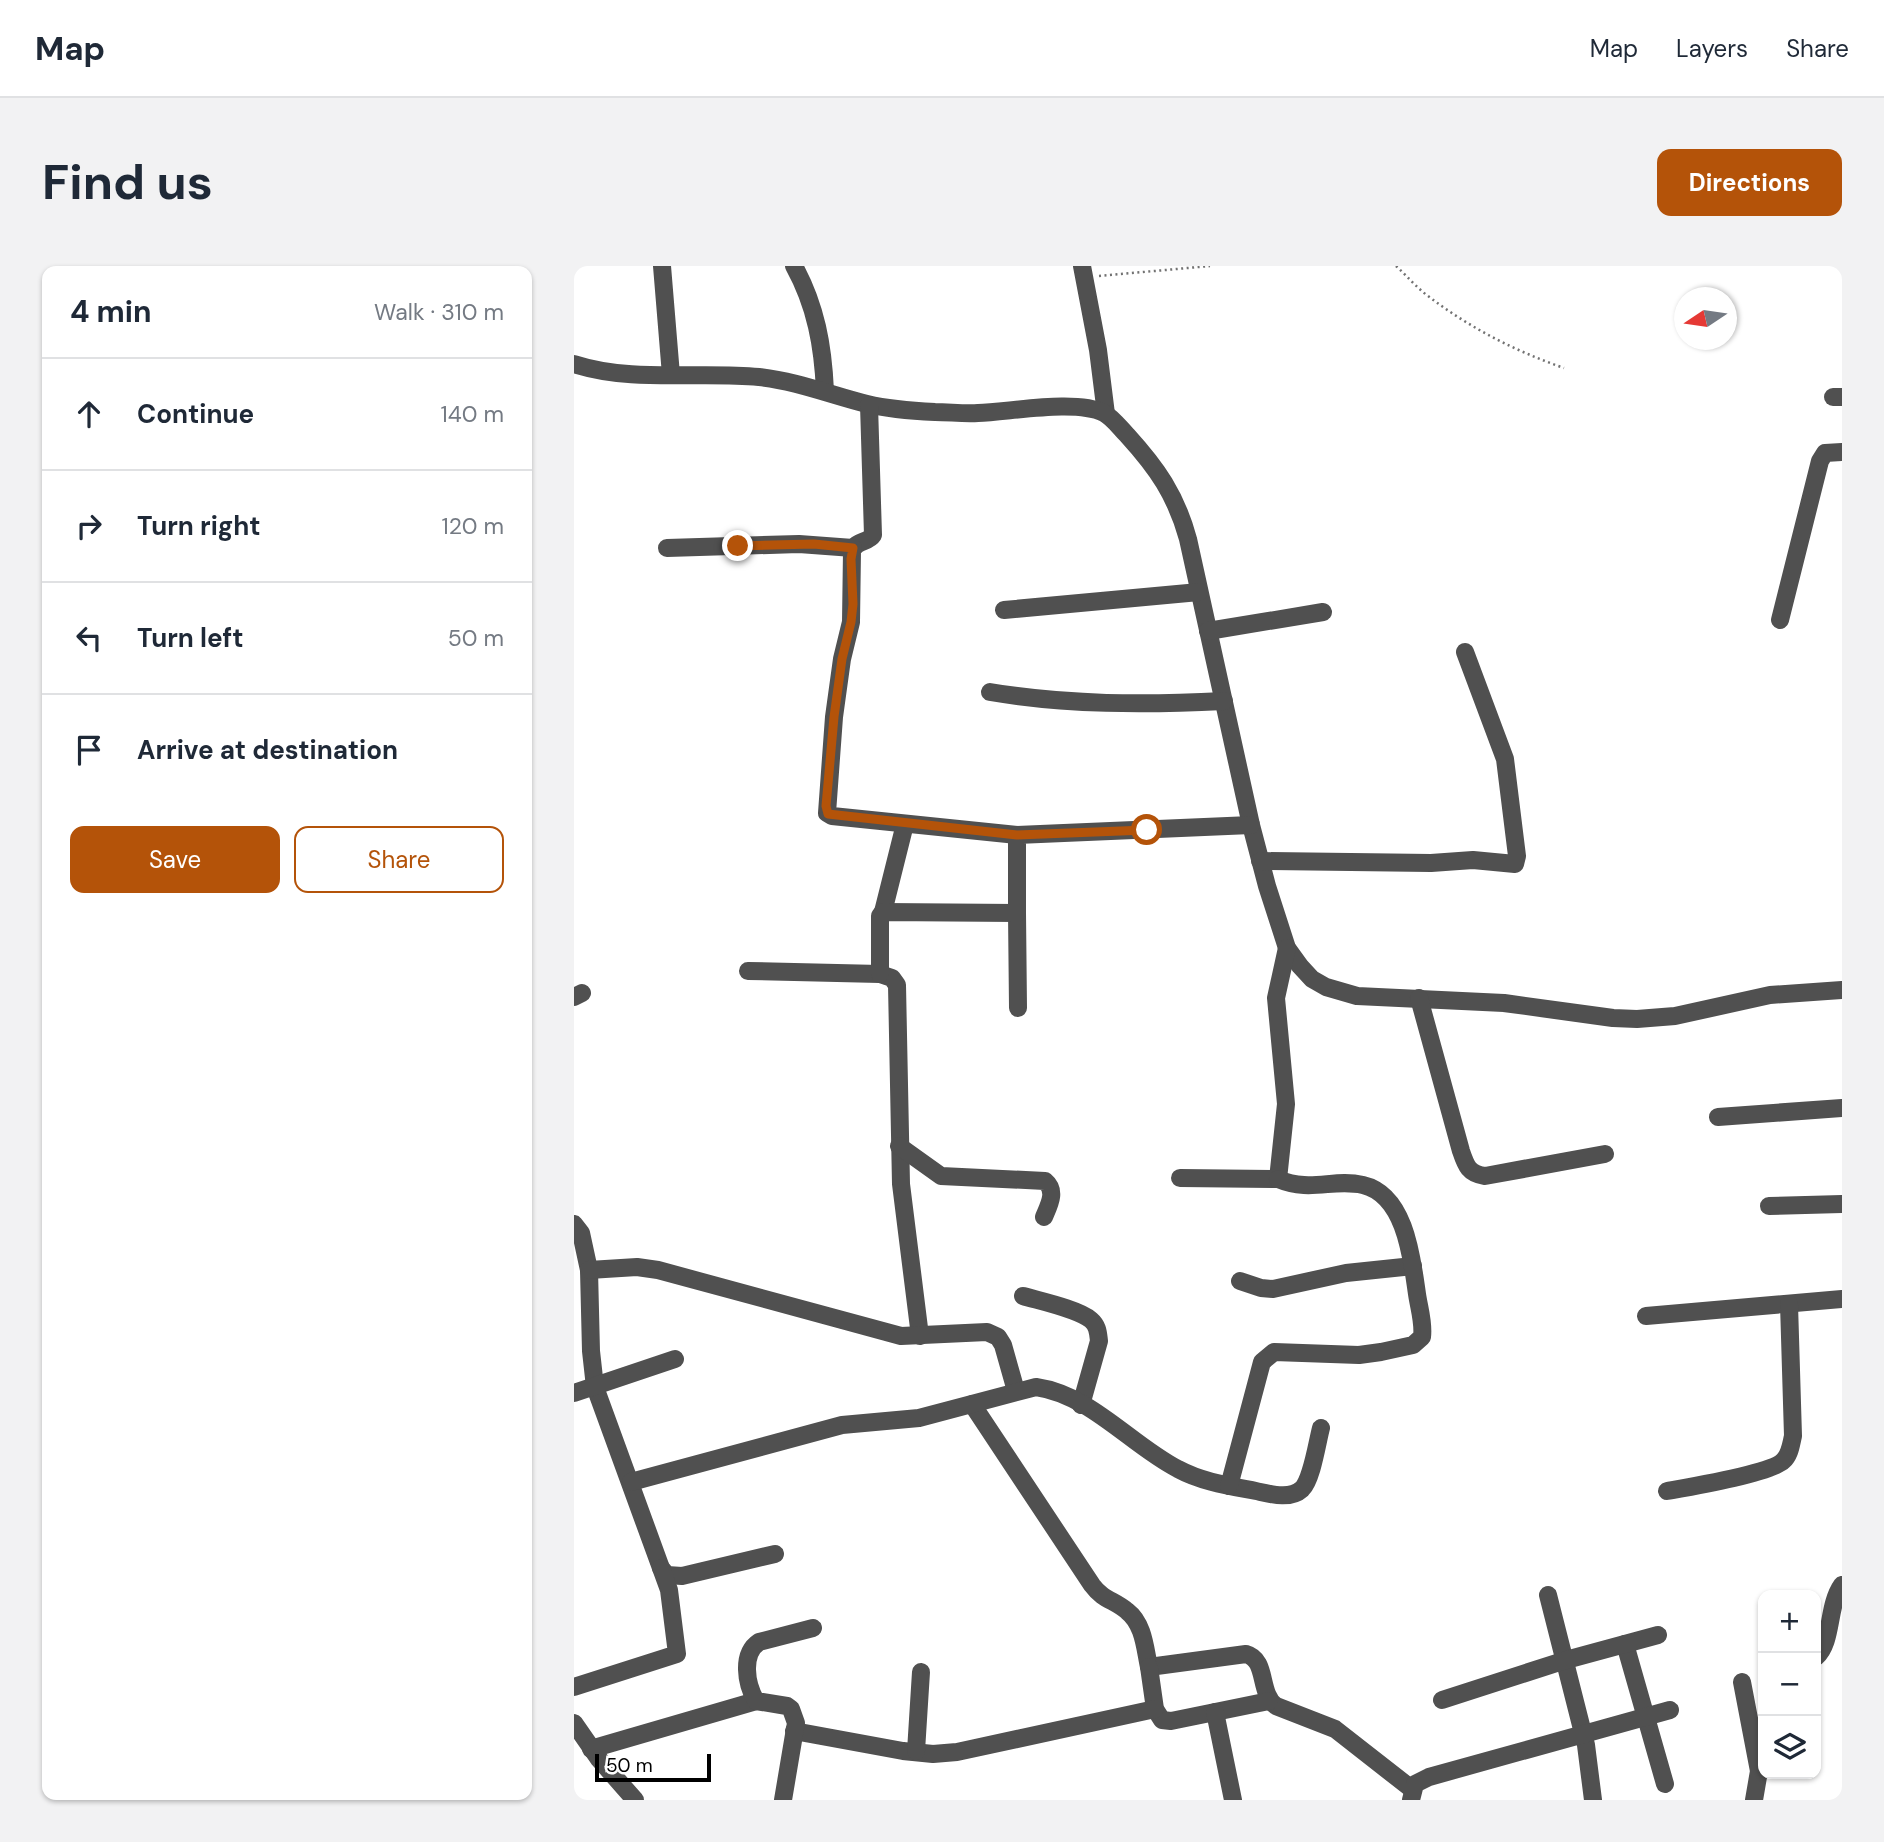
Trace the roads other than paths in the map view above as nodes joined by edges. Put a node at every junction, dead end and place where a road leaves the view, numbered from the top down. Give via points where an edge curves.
1 (662, 266) edge
2 (794, 266) edge
3 (1084, 272) edge
4 (574, 364) edge
5 (671, 374) junction
6 (825, 391) junction
7 (869, 404) junction
8 (1106, 414) junction
9 (1842, 452) edge
10 (667, 548) dead end
11 (853, 548) junction
12 (1199, 592) junction
13 (1004, 610) dead end
14 (1323, 612) dead end
15 (1780, 620) dead end
16 (1208, 631) junction
17 (1465, 652) dead end
18 (990, 692) dead end
19 (1224, 701) junction
20 (905, 824) junction
21 (1251, 825) junction
22 (1017, 835) junction
23 (1260, 861) junction
24 (883, 912) junction
25 (1017, 913) junction
26 (1287, 948) junction
27 (748, 971) dead end
28 (880, 974) junction
29 (1842, 990) edge
30 (1419, 998) junction
31 (1018, 1008) dead end
32 (1842, 1108) edge
33 (1718, 1117) dead end
34 (899, 1146) junction
35 (1605, 1154) dead end
36 (1180, 1178) dead end
37 (1279, 1179) junction
38 (1842, 1204) edge
39 (1769, 1206) dead end
40 (1044, 1217) dead end
41 (574, 1224) edge
42 (1413, 1266) junction
43 (589, 1270) junction
44 (1240, 1281) dead end
45 (1023, 1296) dead end
46 (1842, 1299) edge
47 (1789, 1304) junction
48 (1646, 1316) dead end
49 (920, 1336) junction
50 (675, 1359) dead end
51 (595, 1387) junction
52 (1016, 1391) junction
53 (574, 1393) edge
54 (972, 1404) junction
55 (1081, 1405) junction
56 (1321, 1428) dead end
57 (631, 1482) junction
58 (1230, 1486) junction
59 (1667, 1492) dead end
60 (775, 1554) dead end
61 (662, 1569) junction
62 (1842, 1586) edge
63 (1548, 1595) dead end
64 (813, 1628) dead end
65 (1658, 1635) dead end
66 (1625, 1644) junction
67 (1819, 1653) edge
68 (1566, 1660) junction
69 (1149, 1667) junction
70 (922, 1672) dead end
71 (1742, 1682) dead end
72 (574, 1687) edge
73 (1442, 1700) dead end
74 (756, 1701) junction
75 (1269, 1701) junction
76 (1155, 1709) junction
77 (1670, 1710) dead end
78 (1215, 1712) junction
79 (1646, 1716) junction
80 (574, 1723) edge
81 (794, 1731) junction
82 (1584, 1734) junction
83 (592, 1749) junction
84 (916, 1751) junction
85 (1665, 1784) dead end
86 (1412, 1795) edge
87 (635, 1800) edge
88 (783, 1800) edge
89 (1233, 1800) edge
90 (1593, 1800) edge
91 (1754, 1800) edge

1 - 5 street
2 - 6 street via 818,325
3 - 8 street
4 - 5 street via 606,372
5 - 6 street via 760,377
6 - 7 street
7 - 8 street via 975,413 1076,408
7 - 11 street via 873,535
8 - 12 street via 1172,493
9 - 15 street via 1825,453 1820,461
10 - 11 street via 799,544
11 - 20 street via 852,613 834,717 826,810 832,816
12 - 13 street
12 - 16 street
14 - 16 street
16 - 19 street
17 - 23 street via 1505,759 1515,864 1474,860
18 - 19 street via 1039,700
19 - 21 street
20 - 22 street
20 - 24 street
21 - 22 street
21 - 23 street
22 - 25 street
23 - 26 street
24 - 25 street
24 - 28 street
25 - 31 street
26 - 30 street via 1306,972 1326,987 1357,996
26 - 37 street via 1276,998 1286,1104
27 - 28 street
28 - 34 street via 892,978 899,996
29 - 30 street via 1770,995 1658,1019
30 - 35 street via 1466,1168 1485,1176
32 - 33 street
34 - 40 street via 941,1175 1045,1181 1052,1195
34 - 49 street
36 - 37 street
37 - 42 street via 1303,1186 1364,1185 1378,1191 1403,1227
38 - 39 street
41 - 43 street via 581,1233
42 - 44 street via 1346,1273 1273,1289
42 - 58 street via 1423,1331 1413,1345 1359,1354 1273,1352 1262,1362
43 - 49 street via 658,1269 901,1336
43 - 51 street
45 - 55 street via 1084,1316 1098,1331
46 - 47 street
47 - 48 street
47 - 59 street via 1793,1436 1789,1452 1783,1461 1758,1471
49 - 52 street via 987,1332 998,1337
50 - 51 street
51 - 53 street
51 - 57 street
52 - 54 street
52 - 55 street via 1047,1389
54 - 57 street via 919,1418 842,1425
54 - 69 street via 1091,1585 1137,1622
55 - 58 street via 1178,1469
56 - 58 street via 1300,1491 1275,1495
57 - 61 street
60 - 61 street via 682,1576 667,1576
61 - 72 street via 677,1654
62 - 67 street
63 - 68 street
64 - 74 street via 751,1647 747,1668
65 - 66 street
66 - 68 street
66 - 79 street
68 - 73 street
68 - 82 street
69 - 75 street via 1246,1654 1258,1663
69 - 76 street
70 - 84 street
71 - 91 street via 1759,1771
74 - 81 street via 791,1709
74 - 83 street
75 - 78 street
75 - 86 street via 1335,1730
76 - 78 street via 1162,1720
76 - 84 street via 957,1752
77 - 79 street
78 - 89 street
79 - 82 street
79 - 85 street
80 - 83 street
81 - 84 street
81 - 88 street
82 - 86 street via 1429,1777 1415,1784
82 - 90 street
83 - 87 street

